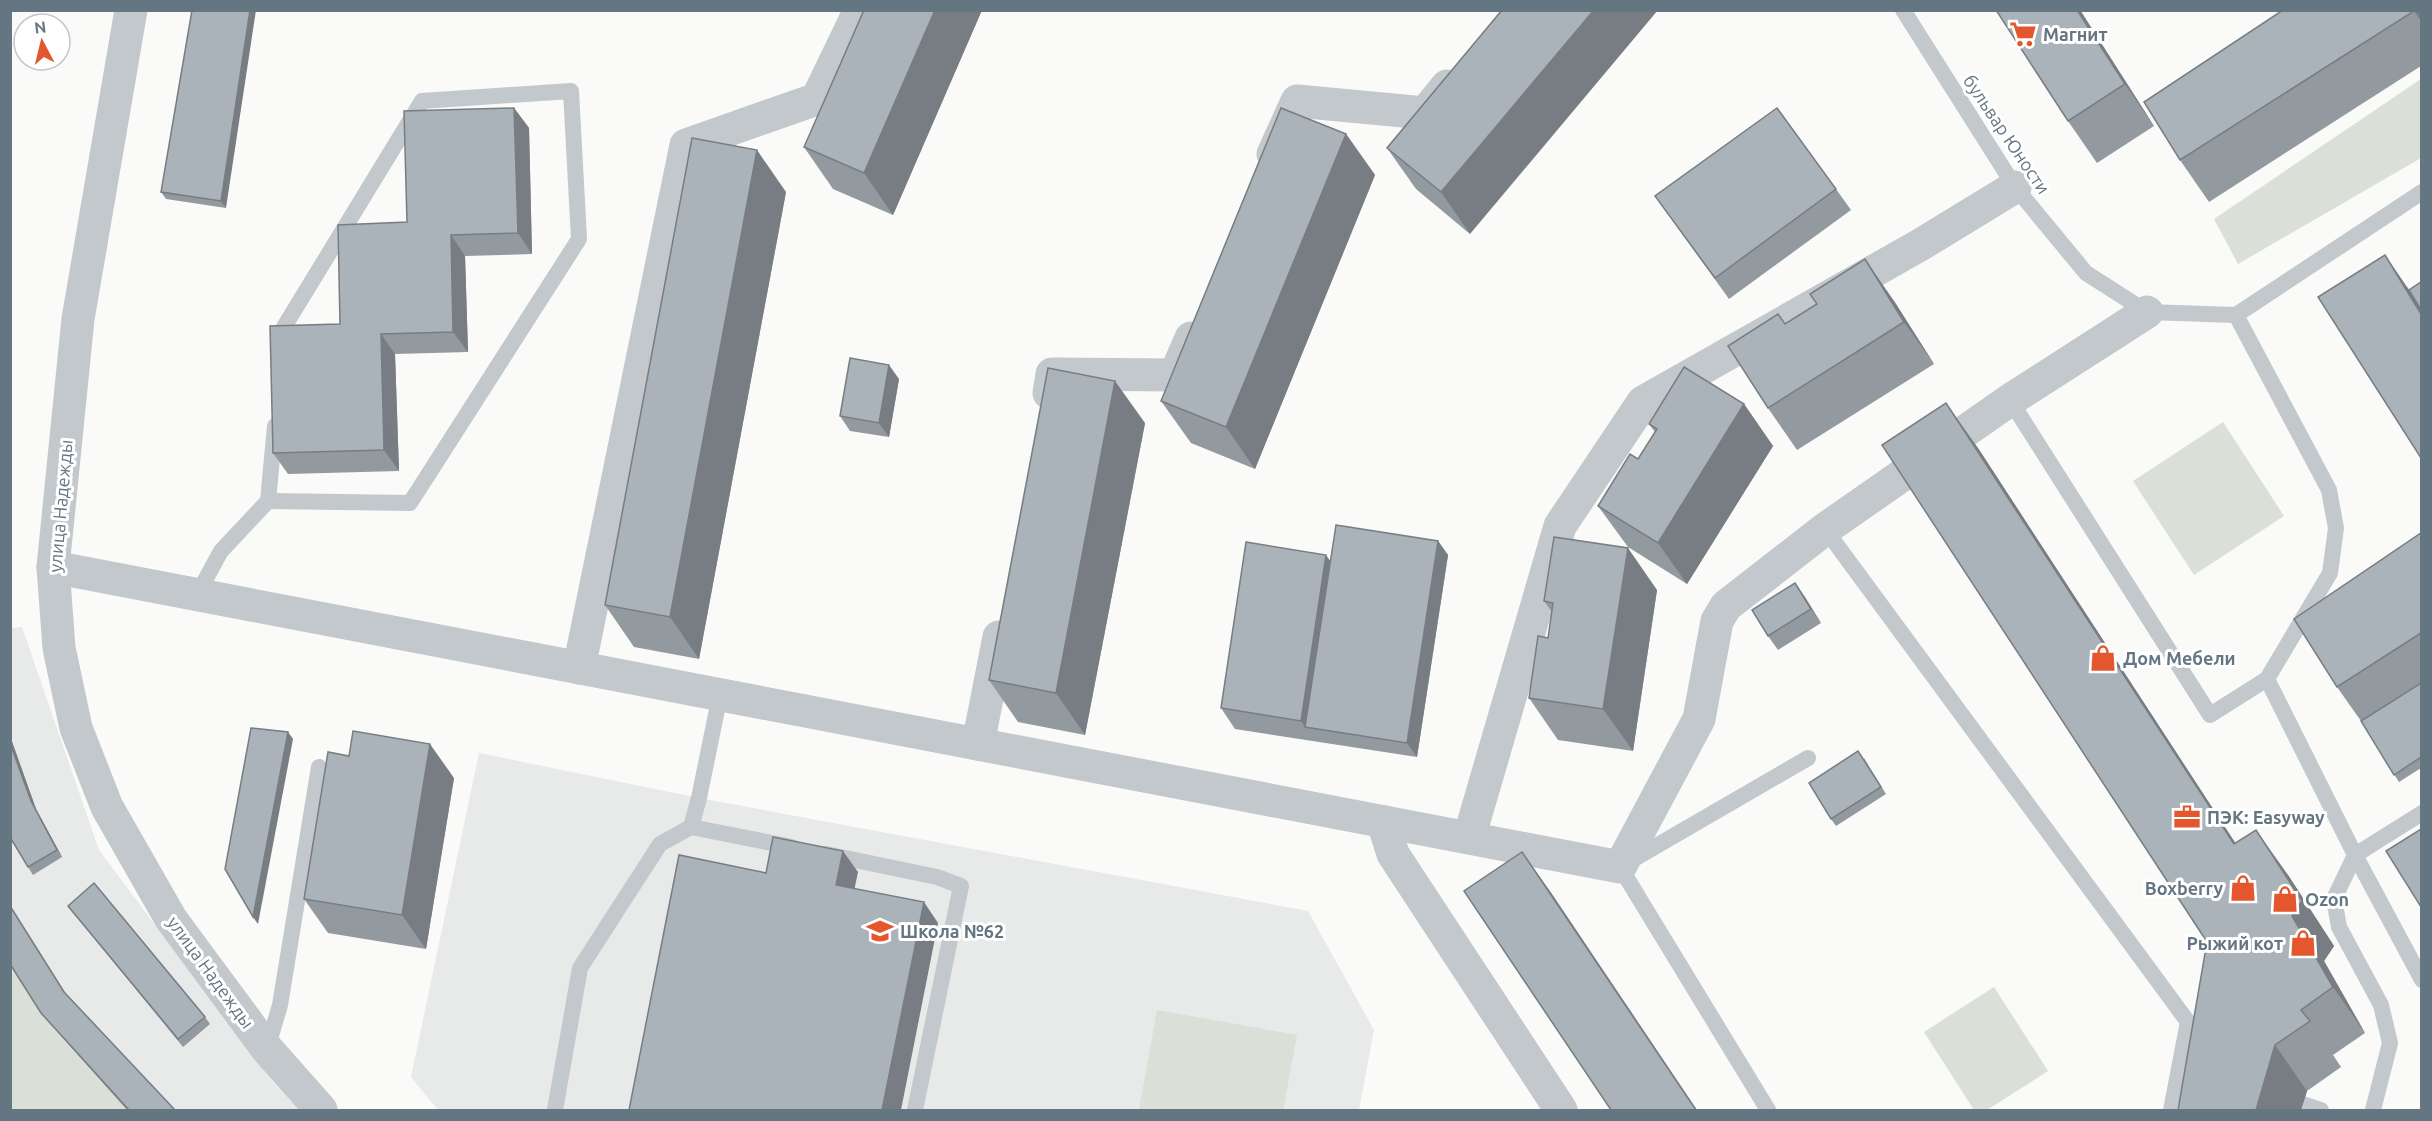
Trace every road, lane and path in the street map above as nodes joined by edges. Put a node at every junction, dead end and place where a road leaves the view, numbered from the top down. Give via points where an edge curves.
1 (131, 10) edge
2 (860, 10) edge
3 (1903, 10) edge
4 (1468, 62) edge
5 (1260, 185) edge
6 (2015, 187) junction
7 (2421, 192) edge
8 (1203, 312) edge
9 (2148, 312) junction
10 (2236, 315) junction
11 (281, 362) edge
12 (2010, 400) junction
13 (277, 408) edge
14 (1043, 420) edge
15 (268, 501) junction
16 (1826, 529) junction
17 (53, 567) junction
18 (197, 595) junction
19 (1006, 606) edge
20 (579, 668) junction
21 (2267, 679) junction
22 (720, 695) junction
23 (978, 744) junction
24 (1809, 758) dead end
25 (319, 767) dead end
26 (2421, 813) edge
27 (1383, 822) junction
28 (690, 826) junction
29 (1469, 838) junction
30 (2355, 855) junction
31 (1620, 867) junction
32 (2421, 980) edge
33 (267, 1049) junction
34 (2303, 1104) dead end
35 (321, 1110) edge
36 (555, 1110) edge
37 (915, 1110) edge
38 (1562, 1110) edge
39 (1768, 1110) edge
40 (2171, 1110) edge
41 (2321, 1110) edge
42 (2373, 1110) edge

1 - 17 street, улица Надежды via 78,319
2 - 20 street via 817,99 686,145
3 - 6 lane, бульвар Юности
4 - 5 street via 1425,113 1297,101
6 - 9 lane, бульвар Юности via 2086,273
6 - 29 street via 1920,246 1643,402 1560,526
7 - 10 lane
8 - 14 street via 1175,375 1053,374
9 - 10 lane
9 - 12 street
10 - 21 lane via 2329,490 2336,528 2330,573
11 - 15 lane via 284,327 422,101 571,91 579,239 410,503
12 - 16 street
12 - 21 lane via 2210,715
13 - 15 lane
15 - 18 lane via 221,551
16 - 31 street via 1726,606 1717,621 1699,719
16 - 40 lane via 2188,1022 2184,1071
17 - 18 street
17 - 33 street, улица Надежды via 59,648 76,728 106,807 171,919
18 - 20 street
19 - 23 street
20 - 22 street
21 - 30 lane
22 - 23 street
22 - 28 lane
23 - 27 street
24 - 31 lane
25 - 33 lane via 280,1005
26 - 30 lane
27 - 29 street
27 - 38 street via 1393,854
28 - 36 lane via 660,844 580,968
28 - 37 lane via 937,877 961,886
29 - 31 street
30 - 32 lane
30 - 42 lane via 2334,899 2339,927 2381,1005 2390,1043
31 - 39 lane
33 - 35 street, улица Надежды
34 - 41 lane

